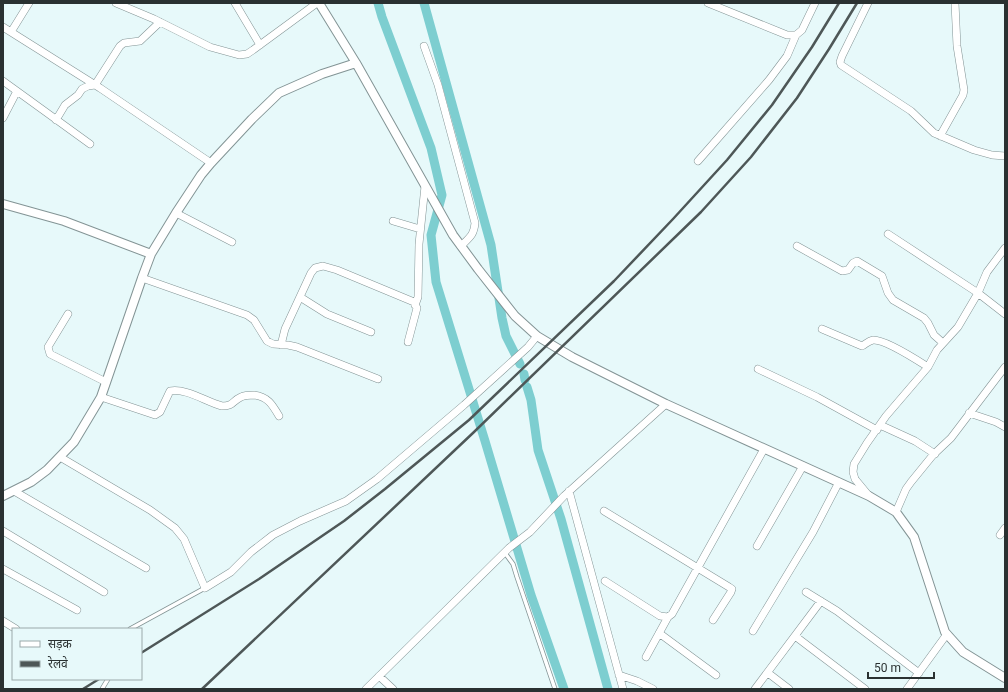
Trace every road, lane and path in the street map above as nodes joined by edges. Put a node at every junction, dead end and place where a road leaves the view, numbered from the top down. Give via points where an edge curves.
1 (19, 3) edge
2 (116, 3) edge
3 (235, 3) edge
4 (318, 3) edge
5 (708, 3) edge
6 (815, 3) edge
7 (868, 3) edge
8 (955, 3) edge
9 (28, 5) edge
10 (160, 22) junction
11 (3, 27) edge
12 (11, 32) junction
13 (796, 34) junction
14 (260, 45) junction
15 (424, 46) dead end
16 (356, 63) junction
17 (3, 81) edge
18 (95, 85) junction
19 (17, 91) junction
20 (3, 118) edge
21 (56, 120) junction
22 (940, 136) junction
23 (90, 144) dead end
24 (1005, 156) edge
25 (698, 161) dead end
26 (211, 163) junction
27 (427, 190) junction
28 (3, 204) edge
29 (176, 213) junction
30 (393, 221) dead end
31 (420, 229) junction
32 (888, 234) dead end
33 (232, 242) dead end
34 (461, 246) junction
35 (797, 246) dead end
36 (1005, 248) edge
37 (151, 254) junction
38 (142, 278) junction
39 (978, 293) junction
40 (300, 297) junction
41 (416, 305) junction
42 (68, 314) dead end
43 (1005, 314) edge
44 (822, 329) dead end
45 (371, 332) dead end
46 (537, 336) junction
47 (408, 342) dead end
48 (943, 343) junction
49 (280, 345) junction
50 (928, 367) junction
51 (1005, 367) edge
52 (758, 369) dead end
53 (378, 379) dead end
54 (106, 382) junction
55 (101, 397) junction
56 (666, 404) junction
57 (969, 413) junction
58 (280, 416) dead end
59 (1005, 427) edge
60 (878, 428) junction
61 (764, 449) junction
62 (934, 454) junction
63 (60, 457) junction
64 (803, 466) junction
65 (839, 482) junction
66 (14, 491) junction
67 (566, 493) junction
68 (3, 496) edge
69 (869, 496) junction
70 (604, 510) dead end
71 (896, 512) junction
72 (1005, 528) edge
73 (3, 531) edge
74 (1000, 535) dead end
75 (758, 546) dead end
76 (507, 550) junction
77 (698, 567) junction
78 (146, 568) dead end
79 (3, 569) edge
80 (605, 581) dead end
81 (205, 588) junction
82 (104, 592) dead end
83 (806, 592) dead end
84 (821, 601) junction
85 (77, 610) dead end
86 (668, 617) junction
87 (713, 620) dead end
88 (3, 621) edge
89 (14, 628) edge
90 (132, 628) edge
91 (753, 631) dead end
92 (660, 633) junction
93 (947, 634) junction
94 (795, 636) junction
95 (646, 657) dead end
96 (768, 672) junction
97 (919, 672) junction
98 (619, 675) junction
99 (716, 675) dead end
100 (379, 676) junction
101 (1005, 678) edge
102 (107, 680) edge
103 (102, 689) edge
104 (366, 689) edge
105 (393, 689) edge
106 (555, 689) edge
107 (623, 689) edge
108 (653, 689) edge
109 (755, 689) edge
110 (789, 689) edge
111 (865, 689) edge
112 (907, 689) edge

1 - 9 street
2 - 10 street
3 - 14 street
4 - 14 street
4 - 16 street
5 - 13 street via 787,35
6 - 13 street via 802,30
7 - 22 street via 840,60 841,65 911,111 929,130
8 - 22 street via 957,46 964,90
9 - 12 street
10 - 14 street via 205,45 240,55 247,54
10 - 18 street via 140,41 120,46
11 - 12 street
12 - 18 street
13 - 25 street via 787,56 769,80
15 - 34 street via 438,85 475,223 471,237
16 - 26 street via 322,74 279,93
16 - 27 street
17 - 19 street
18 - 21 street via 85,87 66,105
18 - 26 street
19 - 20 street
19 - 21 street
21 - 23 street
22 - 24 street via 974,150
26 - 29 street
27 - 31 street
27 - 34 street
28 - 37 street via 64,221
29 - 33 street
29 - 37 street
30 - 31 street
31 - 41 street
32 - 39 street
34 - 46 street via 515,316
35 - 48 street via 842,271 848,270 857,260 880,274 893,300 924,318 934,335
36 - 39 street via 987,272
37 - 38 street
38 - 49 street via 247,315 254,320 267,341
38 - 54 street
39 - 43 street
39 - 48 street via 958,327
40 - 41 street via 311,273 315,268 323,266
40 - 45 street via 327,314
40 - 49 street
41 - 47 street
42 - 54 street via 48,347 50,354
44 - 50 street via 862,346 876,340 906,353
46 - 56 street via 572,357
46 - 81 street via 487,385 377,479 346,501 272,535 231,572
48 - 50 street
49 - 53 street via 297,347
50 - 60 street
51 - 57 street
52 - 60 street
54 - 55 street
55 - 58 street via 155,415 160,412 170,391 186,392 222,406 232,405 240,397 252,395 270,401
55 - 63 street via 74,442
56 - 61 street
56 - 67 street
57 - 59 street
57 - 62 street via 951,438
60 - 62 street via 915,441
60 - 69 street via 854,464 855,479
61 - 64 street
61 - 77 street
62 - 71 street via 906,489
63 - 66 street via 42,474
63 - 81 street via 150,510 175,528 184,539
64 - 65 street
64 - 75 street
65 - 69 street
65 - 91 street via 813,532
66 - 68 street
66 - 78 street
67 - 76 street via 530,532
67 - 98 street
69 - 71 street
70 - 77 street
71 - 93 street via 914,537
72 - 74 street
73 - 82 street
76 - 100 street
76 - 106 lane
77 - 86 street
77 - 87 street via 732,590
79 - 85 street
80 - 86 street via 660,616
81 - 90 lane
83 - 84 street
84 - 94 street
84 - 97 street
86 - 92 street
88 - 89 street
92 - 95 street
92 - 99 street
93 - 97 street
93 - 101 street via 963,652
94 - 96 street
94 - 111 street
96 - 109 street
96 - 110 street
97 - 112 street
98 - 107 street
98 - 108 street via 637,680
100 - 104 street
100 - 105 street
102 - 103 lane

